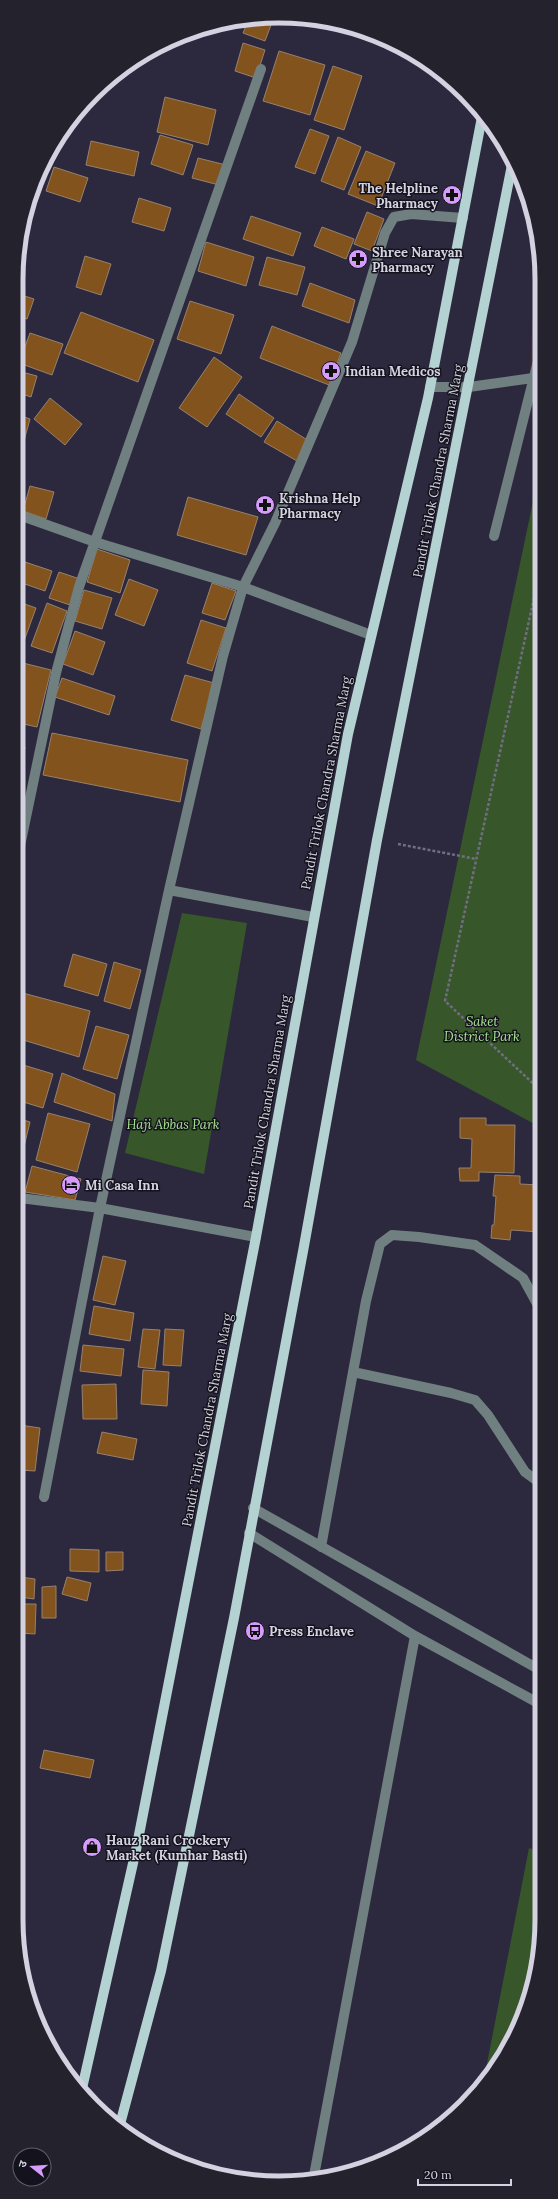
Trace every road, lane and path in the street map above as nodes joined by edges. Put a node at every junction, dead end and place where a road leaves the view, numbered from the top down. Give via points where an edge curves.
1 (260, 68) dead end
2 (481, 122) edge
3 (511, 170) edge
4 (463, 218) junction
5 (535, 377) edge
6 (535, 384) edge
7 (430, 387) junction
8 (469, 387) junction
9 (23, 516) edge
10 (494, 536) dead end
11 (95, 542) junction
12 (243, 587) junction
13 (535, 594) edge
14 (371, 635) junction
15 (23, 832) edge
16 (377, 840) junction
17 (476, 859) junction
18 (169, 890) junction
19 (313, 917) junction
20 (535, 1085) edge
21 (23, 1198) edge
22 (100, 1208) junction
23 (256, 1237) junction
24 (535, 1299) edge
25 (353, 1372) junction
26 (535, 1479) edge
27 (44, 1497) dead end
28 (254, 1508) junction
29 (249, 1533) junction
30 (321, 1547) junction
31 (415, 1636) junction
32 (535, 1667) edge
33 (535, 1701) edge
34 (83, 2084) edge
35 (120, 2121) edge
36 (314, 2174) edge

1 - 11 street
2 - 4 main road, Pandit Trilok Chandra Sharma Marg
3 - 8 main road, Pandit Trilok Chandra Sharma Marg
4 - 7 main road, Pandit Trilok Chandra Sharma Marg
4 - 12 street via 411,214 394,217 385,233 352,342 276,523
5 - 8 street
6 - 10 street
7 - 8 street
7 - 14 main road, Pandit Trilok Chandra Sharma Marg
8 - 16 main road, Pandit Trilok Chandra Sharma Marg
9 - 11 street
11 - 12 street
11 - 15 street via 79,588 56,673
12 - 14 street
12 - 18 street via 223,656
13 - 17 path
14 - 19 main road, Pandit Trilok Chandra Sharma Marg via 348,734
16 - 17 path
16 - 28 main road, Pandit Trilok Chandra Sharma Marg
17 - 20 path via 445,1000
18 - 19 street
18 - 22 street
19 - 23 main road, Pandit Trilok Chandra Sharma Marg
21 - 22 street
22 - 23 street
22 - 27 street
23 - 34 main road, Pandit Trilok Chandra Sharma Marg via 136,1850
24 - 25 street via 524,1278 475,1245 392,1235 380,1244
25 - 26 street via 475,1400 488,1415 525,1472
25 - 30 street
28 - 29 main road, Pandit Trilok Chandra Sharma Marg
28 - 30 street
29 - 31 street
29 - 35 main road, Pandit Trilok Chandra Sharma Marg via 234,1618 161,1971
30 - 32 street
31 - 33 street
31 - 36 street

